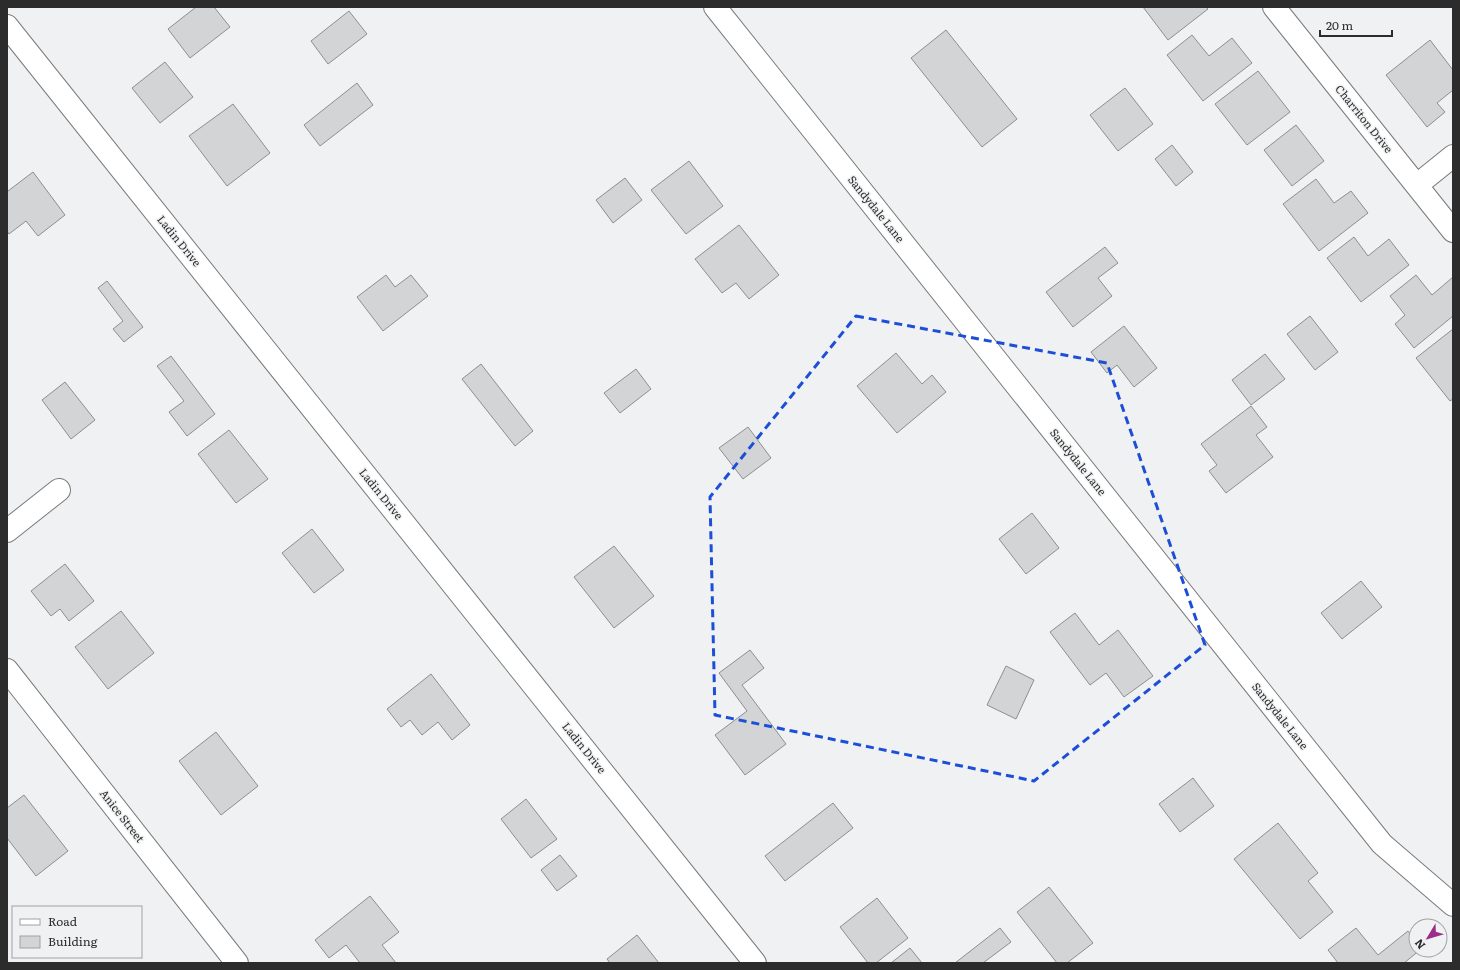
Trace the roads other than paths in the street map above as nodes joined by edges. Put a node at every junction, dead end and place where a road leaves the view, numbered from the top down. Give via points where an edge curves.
1 (715, 7) edge
2 (1274, 7) edge
3 (7, 26) edge
4 (1453, 156) edge
5 (1416, 185) junction
6 (1453, 231) edge
7 (60, 490) dead end
8 (7, 531) edge
9 (7, 670) edge
10 (1453, 906) edge
11 (237, 963) edge
12 (755, 963) edge

1 - 10 street, Sandydale Lane via 1382,844
2 - 5 street, Charriton Drive
3 - 12 street, Ladin Drive
4 - 5 street
5 - 6 street, Charriton Drive
7 - 8 street
9 - 11 street, Anice Street

